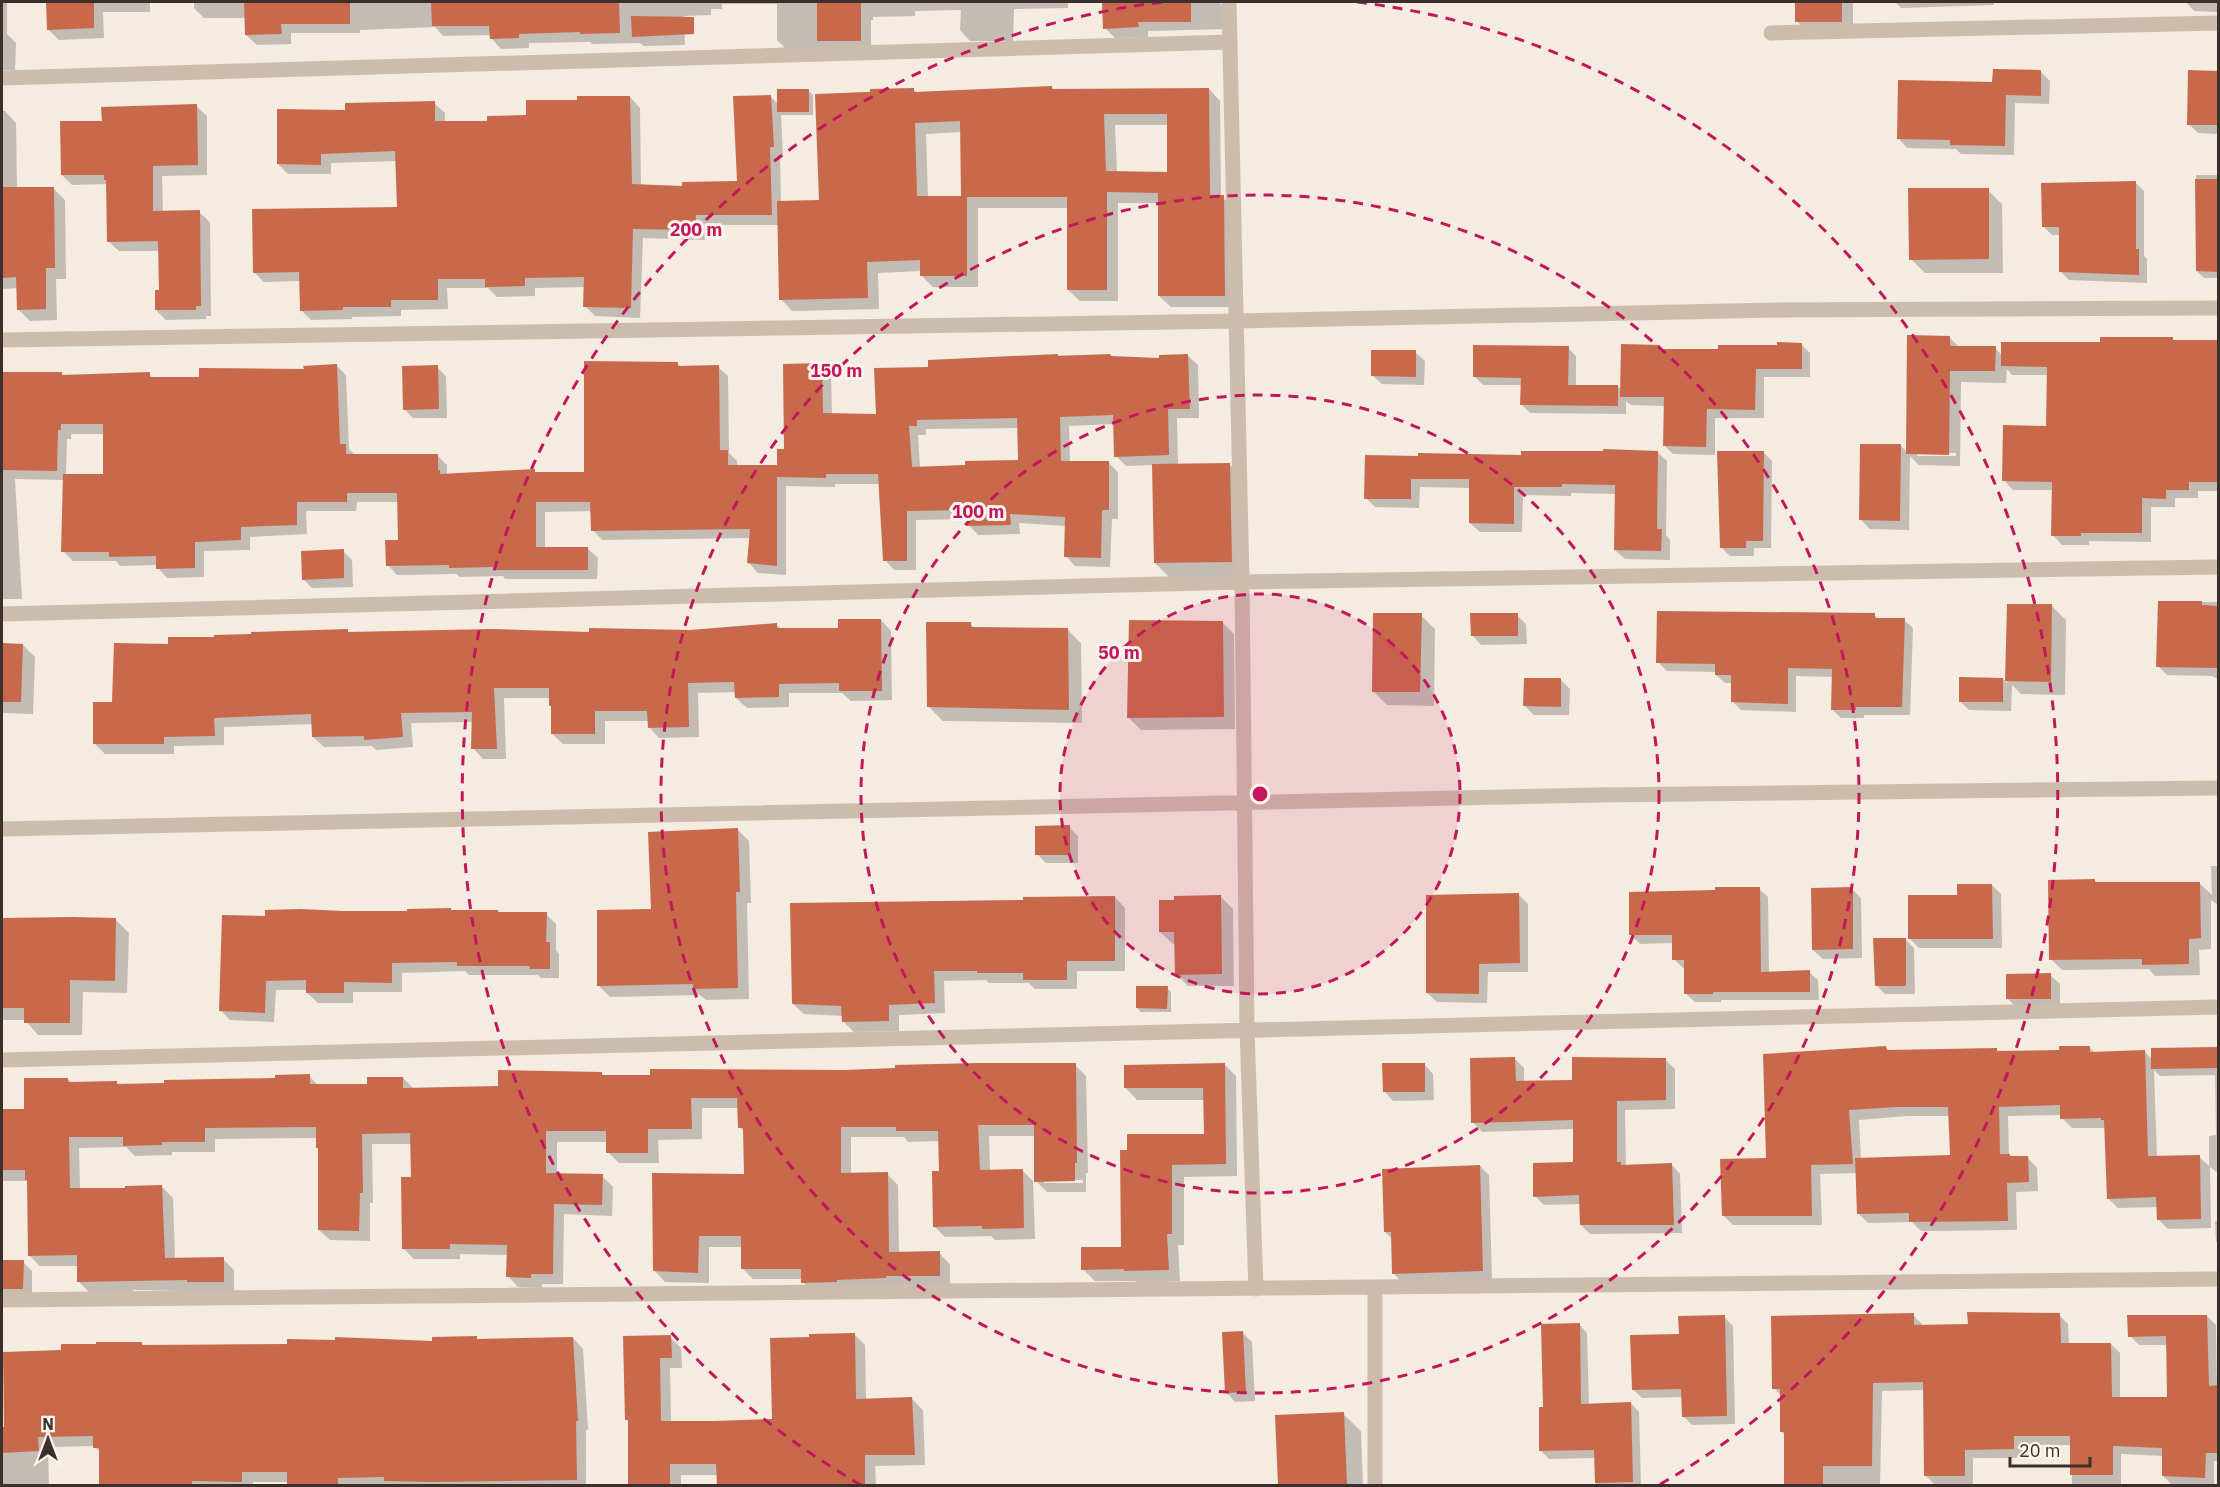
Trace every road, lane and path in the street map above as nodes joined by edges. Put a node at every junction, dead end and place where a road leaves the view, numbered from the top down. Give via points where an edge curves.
1 (1229, 2) edge
2 (2218, 22) edge
3 (1771, 33) dead end
4 (1230, 42) junction
5 (2, 78) edge
6 (2218, 308) edge
7 (1236, 321) junction
8 (2, 340) edge
9 (2218, 567) edge
10 (1242, 582) junction
11 (2, 614) edge
12 (2218, 788) edge
13 (1244, 802) junction
14 (2, 829) edge
15 (2218, 1007) edge
16 (1247, 1030) junction
17 (2, 1060) edge
18 (2218, 1280) edge
19 (1375, 1287) junction
20 (1256, 1289) junction
21 (2, 1300) edge
22 (1375, 1485) edge

1 - 4 street
2 - 3 street
4 - 5 street
4 - 7 street
6 - 7 street via 1776,310
7 - 8 street
7 - 10 street
9 - 10 street
10 - 11 street
10 - 13 street
12 - 13 street
13 - 14 street
13 - 16 street
15 - 16 street
16 - 17 street
16 - 20 street
18 - 19 street
19 - 20 street
19 - 22 street
20 - 21 street

